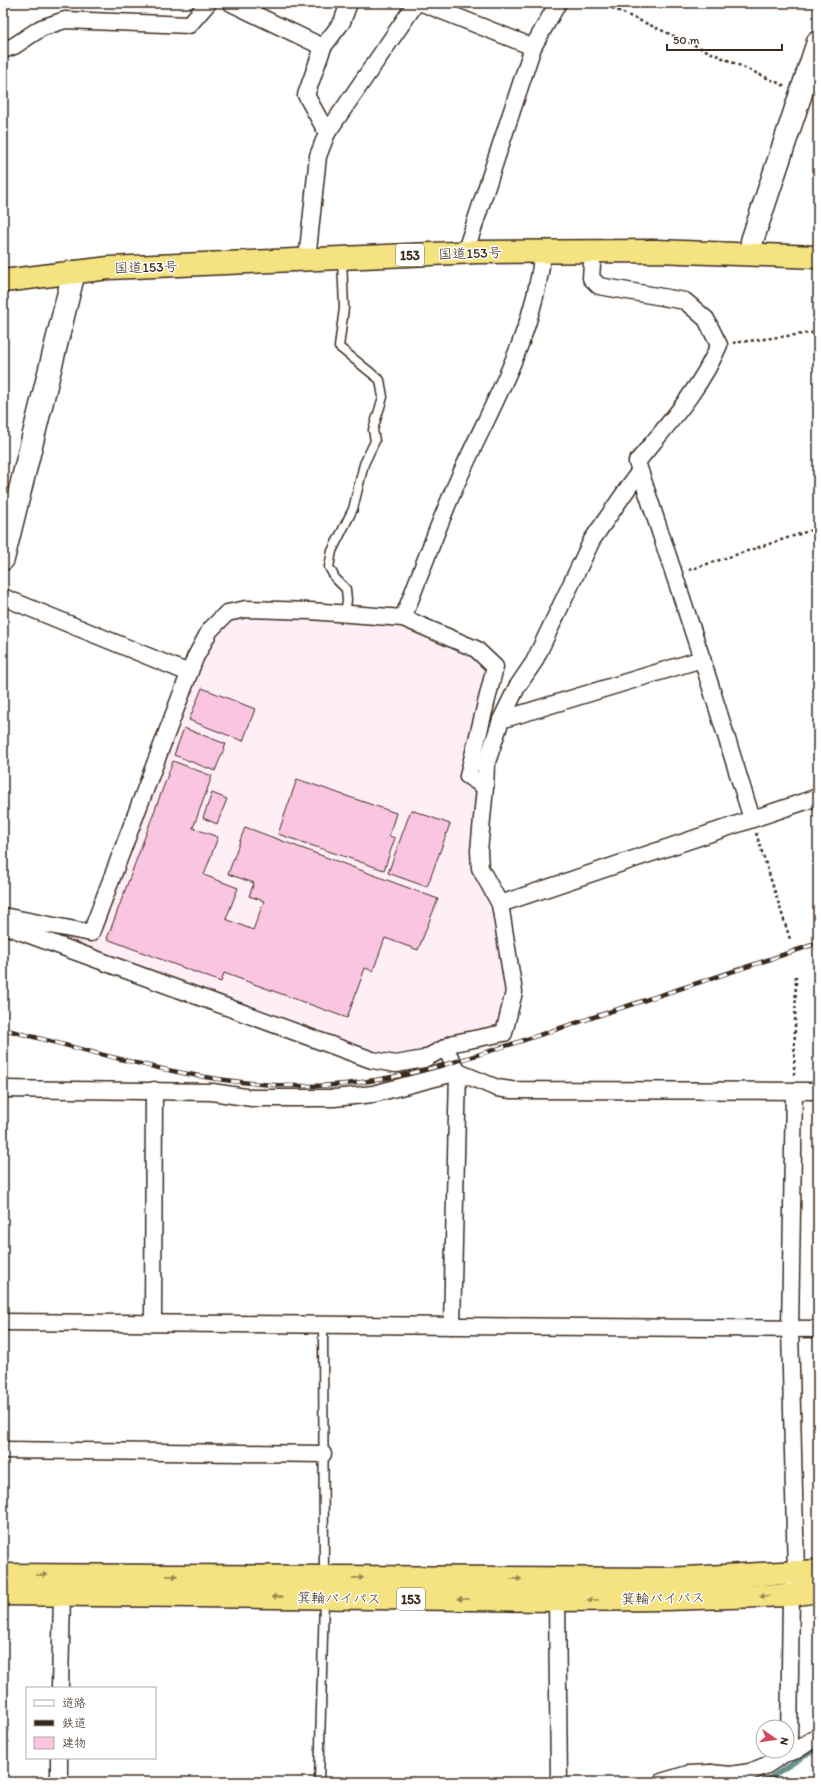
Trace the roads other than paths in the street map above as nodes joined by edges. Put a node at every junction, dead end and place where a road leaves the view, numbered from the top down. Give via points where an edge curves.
1 (208, 3) edge
2 (231, 3) edge
3 (349, 3) edge
4 (416, 3) edge
5 (422, 3) edge
6 (558, 3) edge
7 (818, 42) edge
8 (324, 47) junction
9 (532, 47) junction
10 (3, 50) edge
11 (327, 133) junction
12 (593, 250) junction
13 (543, 251) junction
14 (465, 253) junction
15 (751, 253) junction
16 (818, 257) edge
17 (342, 258) junction
18 (307, 260) junction
19 (74, 272) junction
20 (3, 281) edge
21 (639, 472) junction
22 (3, 559) edge
23 (3, 597) edge
24 (345, 614) junction
25 (403, 618) junction
26 (702, 659) junction
27 (189, 673) junction
28 (501, 720) junction
29 (485, 787) junction
30 (818, 797) edge
31 (752, 819) junction
32 (500, 904) junction
33 (3, 916) edge
34 (3, 922) edge
35 (445, 1048) junction
36 (458, 1072) junction
37 (3, 1089) edge
38 (154, 1090) junction
39 (794, 1091) junction
40 (818, 1091) edge
41 (3, 1322) edge
42 (153, 1322) junction
43 (323, 1324) junction
44 (452, 1326) junction
45 (790, 1329) junction
46 (818, 1329) edge
47 (3, 1450) edge
48 (323, 1454) junction
49 (818, 1571) edge
50 (796, 1573) junction
51 (3, 1574) edge
52 (324, 1588) junction
53 (818, 1591) edge
54 (3, 1594) edge
55 (62, 1594) junction
56 (791, 1595) junction
57 (557, 1600) junction
58 (60, 1687) edge
59 (789, 1719) edge
60 (818, 1736) edge
61 (795, 1750) edge
62 (59, 1759) edge
63 (775, 1759) edge
64 (712, 1778) edge
65 (59, 1782) edge
66 (319, 1782) edge
67 (559, 1782) edge
68 (661, 1782) edge

1 - 10 street via 189,25 65,20 41,28 14,46
2 - 8 street
3 - 8 street via 342,22
4 - 11 street
5 - 9 street
6 - 9 street
7 - 15 street via 752,242
8 - 11 street via 306,95
9 - 14 street
11 - 18 street via 318,156
12 - 13 highway, 国道153号 / 153
12 - 15 highway, 国道153号 / 153
12 - 21 street via 591,278 599,286 684,301 706,319 718,345 713,359 692,395 637,462
13 - 14 highway, 国道153号 / 153
13 - 25 street via 536,298 514,363 457,481
14 - 17 highway, 国道153号 / 153
15 - 16 highway, 国道153号 / 153
17 - 18 highway, 国道153号 / 153
17 - 24 lane via 344,308 339,348 380,380 384,397 372,430 376,441 364,464 353,509 332,551 329,567 346,589
18 - 19 highway, 国道153号 / 153
19 - 20 highway, 国道153号 / 153
19 - 22 street
21 - 26 street
21 - 28 street via 592,540 534,662 516,686
23 - 27 street
24 - 25 street
24 - 27 street via 246,609 227,613 210,630
25 - 29 street via 476,649 494,667 468,776
26 - 28 street
26 - 31 street
27 - 33 street via 91,933
28 - 29 street via 486,765
29 - 32 street via 479,851 480,868
30 - 31 street
31 - 32 street
32 - 35 street via 514,992 504,1033 454,1043
34 - 35 street via 8,927 372,1060 396,1064 424,1059
35 - 36 street
36 - 38 street via 373,1094 334,1098 252,1098 212,1092
36 - 39 street via 497,1088 511,1090
36 - 44 street
37 - 38 street
38 - 42 street
39 - 40 street
39 - 45 street
41 - 42 street
42 - 43 street
43 - 44 street
43 - 48 lane
44 - 45 street
45 - 46 street
45 - 50 street
47 - 48 street
48 - 52 lane
49 - 50 highway, 箕輪バイパス / 153
52 -> 50 highway, 箕輪バイパス / 153
50 - 56 street
51 -> 52 highway, 箕輪バイパス / 153
52 -> 55 highway, 箕輪バイパス / 153
57 -> 52 highway, 箕輪バイパス / 153
52 - 66 lane
53 - 56 highway, 箕輪バイパス / 153
54 - 55 highway, 箕輪バイパス / 153
55 - 58 street
56 -> 57 highway, 箕輪バイパス / 153
56 - 59 street
57 - 67 street
60 - 61 street
62 - 65 street
63 - 64 street via 750,1772
64 - 68 street via 688,1774

